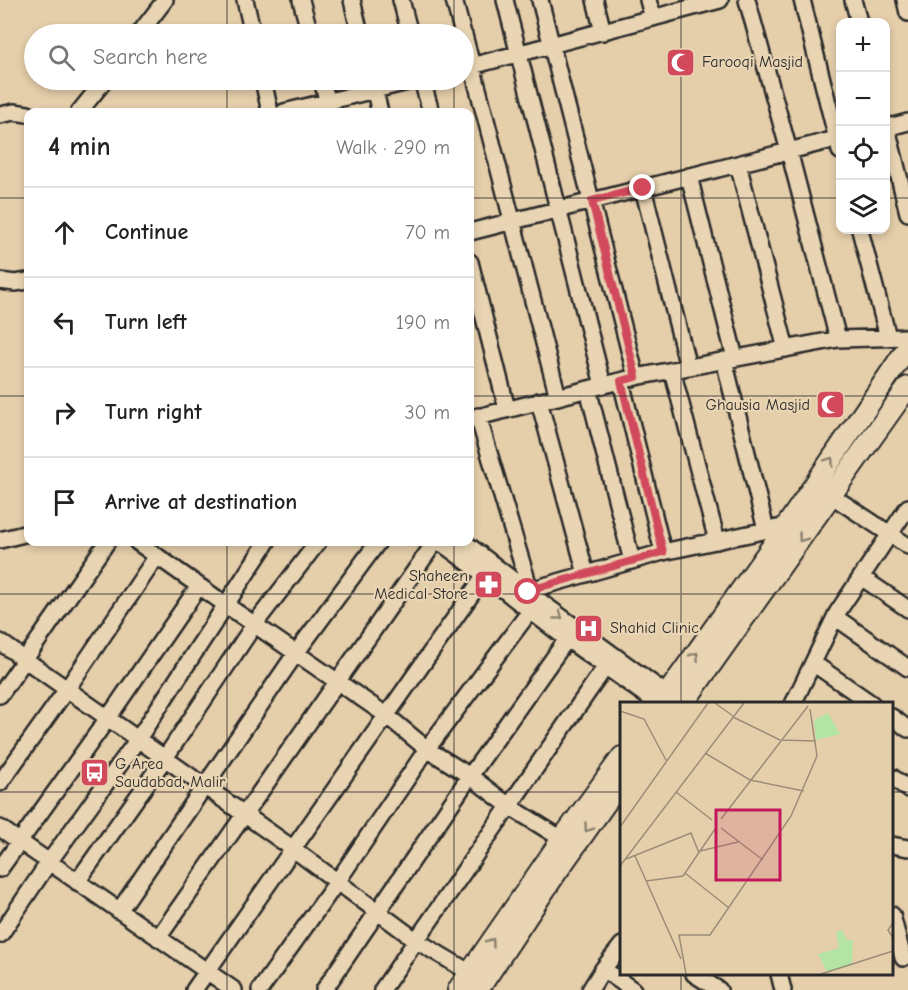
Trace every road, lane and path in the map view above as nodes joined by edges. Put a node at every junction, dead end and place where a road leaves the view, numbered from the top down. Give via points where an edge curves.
1 (165, 0) edge
2 (245, 0) edge
3 (301, 0) edge
4 (352, 0) edge
5 (401, 0) edge
6 (454, 0) edge
7 (505, 0) edge
8 (540, 0) edge
9 (595, 0) edge
10 (648, 0) edge
11 (720, 0) edge
12 (747, 0) edge
13 (802, 0) edge
14 (853, 0) edge
15 (904, 0) edge
16 (699, 3) edge
17 (908, 13) edge
18 (652, 18) junction
19 (858, 18) edge
20 (147, 24) edge
21 (250, 24) edge
22 (307, 24) edge
23 (358, 24) edge
24 (407, 24) edge
25 (460, 24) edge
26 (603, 32) junction
27 (552, 45) junction
28 (519, 54) junction
29 (474, 65) edge
30 (97, 90) edge
31 (265, 90) edge
32 (324, 90) edge
33 (363, 90) edge
34 (374, 90) edge
35 (425, 90) edge
36 (474, 90) edge
37 (329, 107) edge
38 (82, 108) edge
39 (269, 108) edge
40 (379, 108) edge
41 (430, 108) edge
42 (24, 113) edge
43 (0, 115) edge
44 (908, 122) edge
45 (890, 126) edge
46 (836, 131) edge
47 (836, 143) edge
48 (890, 143) edge
49 (789, 151) junction
50 (738, 164) junction
51 (688, 176) junction
52 (643, 188) junction
53 (592, 201) junction
54 (559, 210) junction
55 (908, 213) edge
56 (511, 222) junction
57 (474, 231) edge
58 (862, 234) edge
59 (474, 278) edge
60 (0, 281) edge
61 (24, 282) edge
62 (888, 337) junction
63 (908, 337) edge
64 (838, 339) junction
65 (908, 348) edge
66 (786, 349) junction
67 (730, 359) junction
68 (680, 369) junction
69 (636, 377) junction
70 (621, 381) junction
71 (603, 385) junction
72 (908, 387) edge
73 (588, 389) junction
74 (558, 397) junction
75 (539, 401) junction
76 (507, 409) junction
77 (474, 418) edge
78 (814, 484) junction
79 (831, 496) junction
80 (908, 507) edge
81 (775, 529) junction
82 (890, 533) junction
83 (24, 534) edge
84 (0, 540) edge
85 (717, 541) junction
86 (104, 546) edge
87 (143, 546) edge
88 (264, 546) edge
89 (315, 546) edge
90 (375, 546) edge
91 (435, 546) edge
92 (444, 546) edge
93 (469, 546) edge
94 (908, 546) edge
95 (663, 552) junction
96 (157, 556) junction
97 (632, 561) junction
98 (586, 574) junction
99 (485, 575) junction
100 (861, 577) junction
101 (199, 586) junction
102 (529, 591) junction
103 (226, 605) junction
104 (908, 609) edge
105 (530, 611) junction
106 (835, 617) junction
107 (254, 625) junction
108 (567, 639) junction
109 (0, 642) edge
110 (296, 653) junction
111 (25, 659) junction
112 (813, 663) junction
113 (606, 666) junction
114 (908, 668) edge
115 (337, 682) junction
116 (67, 689) junction
117 (0, 695) edge
118 (670, 702) edge
119 (795, 702) edge
120 (869, 702) edge
121 (386, 716) junction
122 (108, 718) junction
123 (893, 718) edge
124 (908, 729) edge
125 (138, 739) junction
126 (427, 749) junction
127 (165, 758) junction
128 (620, 758) edge
129 (470, 776) junction
130 (893, 778) edge
131 (620, 781) edge
132 (0, 783) edge
133 (204, 786) junction
134 (908, 789) edge
135 (509, 806) junction
136 (245, 815) junction
137 (0, 828) edge
138 (562, 839) junction
139 (19, 842) junction
140 (893, 845) edge
141 (292, 848) junction
142 (908, 848) edge
143 (49, 862) junction
144 (0, 869) edge
145 (77, 882) junction
146 (337, 882) junction
147 (119, 911) junction
148 (377, 912) junction
149 (893, 924) edge
150 (0, 935) edge
151 (158, 938) junction
152 (417, 941) junction
153 (620, 946) edge
154 (901, 959) edge
155 (603, 969) junction
156 (206, 972) junction
157 (696, 975) edge
158 (779, 975) edge
159 (477, 981) edge
160 (194, 990) edge
161 (234, 990) edge
162 (261, 990) edge
163 (324, 990) edge
164 (382, 990) edge
165 (458, 990) edge
166 (590, 990) edge
167 (633, 990) edge
168 (718, 990) edge
169 (783, 990) edge

1 - 20 street
2 - 21 street
3 - 22 street
4 - 23 street
5 - 24 street
6 - 25 street
7 - 28 street
8 - 27 street
9 - 26 street
10 - 18 street
11 - 16 street
12 - 49 street
13 - 46 street
14 - 19 street
15 - 17 street
16 - 18 street
18 - 26 street
26 - 27 street
27 - 28 street
27 - 53 street
28 - 29 street
28 - 54 street
30 - 38 street
31 - 39 street
32 - 37 street
33 - 37 street
34 - 40 street
35 - 41 street
36 - 56 street
42 - 43 street
44 - 45 street
47 - 49 street
48 - 55 street
49 - 50 street
49 - 64 street
50 - 51 street
50 - 66 street
51 - 52 street
51 - 67 street
52 - 53 street
52 - 68 street
53 - 54 street
53 - 69 street
54 - 56 street
54 - 71 street
56 - 57 street
56 - 74 street
58 - 62 street
59 - 76 street
60 - 61 street
62 - 63 street
62 - 64 street
64 - 66 street
78 -> 65 main road
66 - 67 street
67 - 68 street
67 - 81 street
68 - 69 street
68 - 85 street
69 - 70 street
70 - 71 street
70 - 95 street
71 - 73 street
72 - 79 main road
73 - 74 street
73 - 97 street
74 - 75 street
75 - 76 street
75 - 98 street
76 - 77 street
77 - 102 street
78 - 79 street
78 - 81 main road
79 - 82 street
79 -> 118 main road
80 - 82 street
81 - 85 street
118 -> 81 main road
82 - 94 street
82 - 100 street
83 - 84 street
85 - 95 street
86 - 111 street
87 - 96 street
88 - 103 street
89 - 107 street
90 - 110 street
91 - 115 street
92 - 99 street
93 - 102 street
95 - 97 street
96 - 101 street
96 - 116 street
97 - 98 street
98 - 102 street
99 - 105 street
99 - 121 street
100 - 104 street
100 - 106 street
101 - 103 street
101 - 122 street
102 -> 118 street
103 - 107 street
103 - 125 street
105 - 108 street
105 - 126 street
106 - 112 street
106 - 114 street
107 - 110 street
107 - 127 street
108 - 113 street
108 - 129 street
109 - 111 street
110 - 115 street
110 - 133 street
111 - 116 street
111 - 117 street
112 - 119 street
112 - 120 street
113 - 118 street
113 - 135 street
115 - 121 street
115 - 136 street
116 - 122 street
116 - 132 street
121 - 126 street
121 - 141 street
122 - 125 street
122 - 139 street
123 - 124 street
125 - 127 street
125 - 143 street
126 - 129 street
126 - 146 street
127 - 133 street
127 - 145 street
128 - 138 main road
129 - 135 street
129 - 148 street
130 - 134 street
131 -> 159 main road
133 - 136 street
133 - 147 street
135 - 138 street
135 - 152 street
136 - 141 street
136 - 151 street
137 - 139 street
159 -> 138 main road
139 - 143 street
139 - 144 street
140 - 142 street
141 - 146 street
141 - 156 street
143 - 145 street
143 - 150 street
145 - 147 street
146 - 148 street
146 - 162 street
147 - 151 street
148 - 152 street
148 - 163 street
149 - 154 street
151 - 156 street
152 - 159 street
152 - 164 street
153 - 155 street
155 - 166 street
155 - 167 street
156 - 160 street
156 - 161 street
157 - 168 street
158 - 169 street
159 - 165 main road

